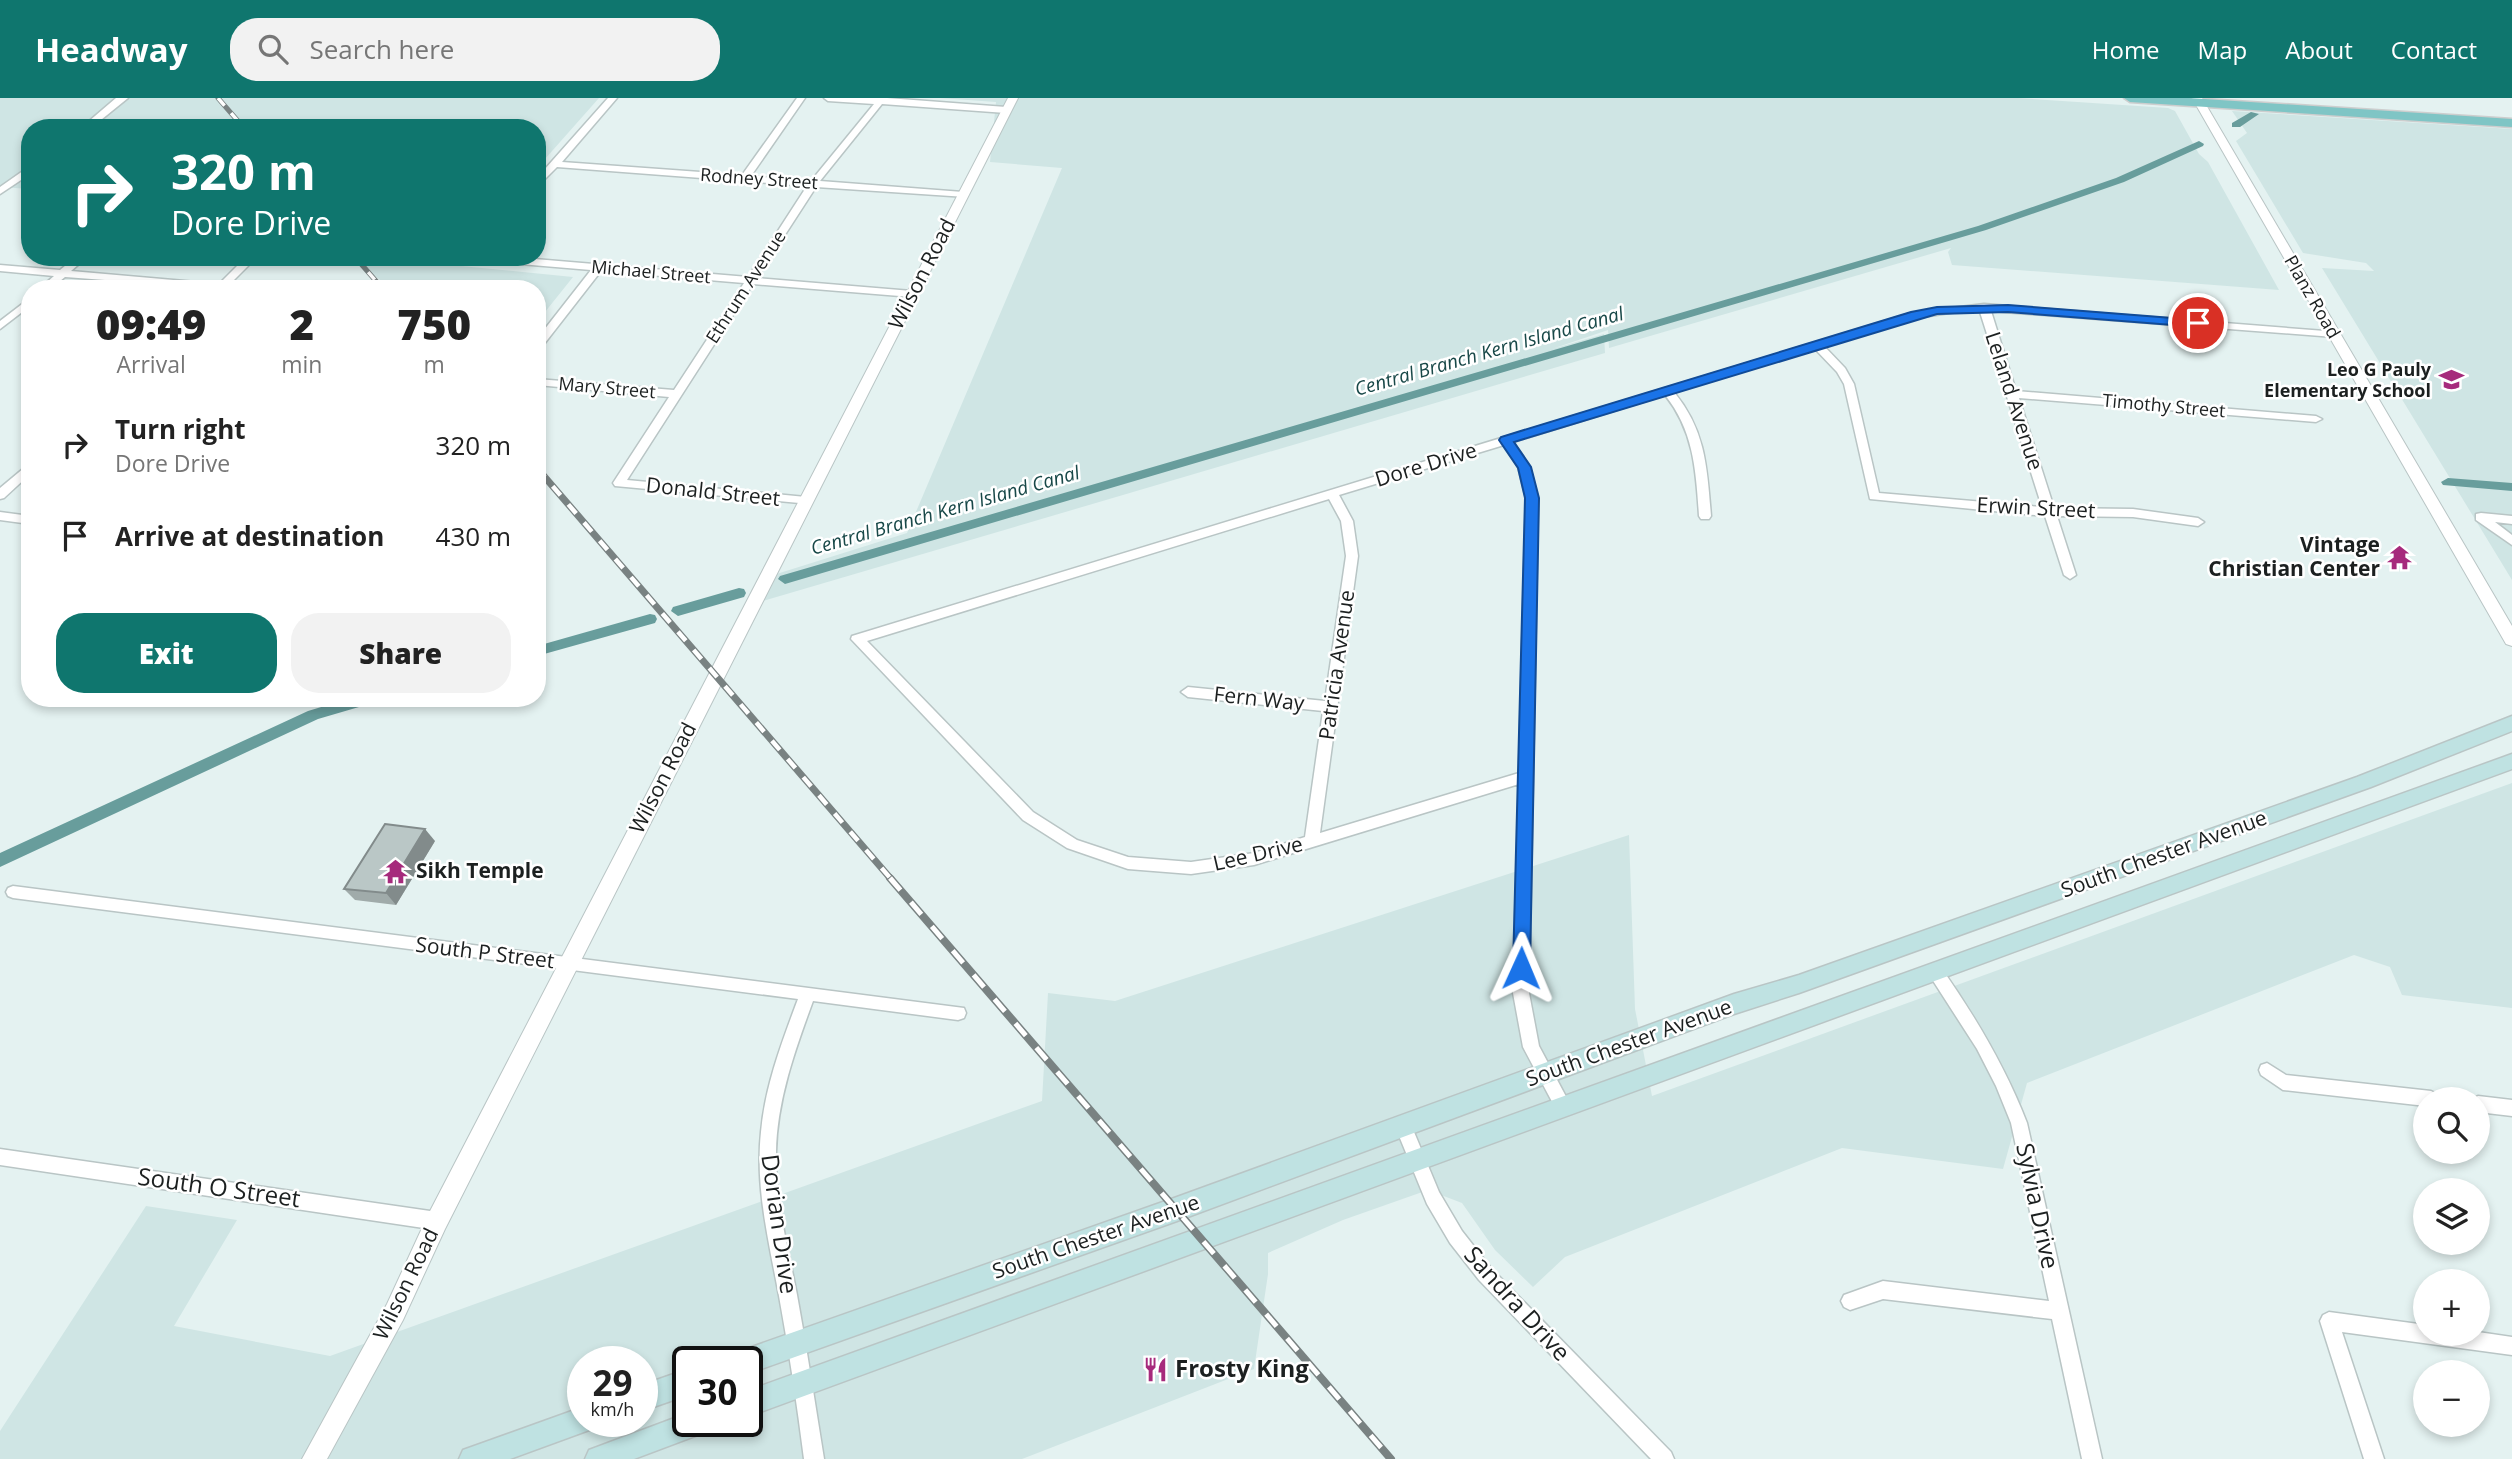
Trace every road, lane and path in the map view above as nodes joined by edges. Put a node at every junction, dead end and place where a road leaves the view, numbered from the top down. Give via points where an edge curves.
1 (120, 98) edge
2 (613, 98) edge
3 (801, 98) edge
4 (828, 98) edge
5 (2130, 98) edge
6 (2263, 98) edge
7 (881, 100) edge
8 (2198, 100) edge
9 (1009, 104) edge
10 (2512, 114) edge
11 (97, 119) edge
12 (2512, 123) edge
13 (555, 164) junction
14 (546, 174) edge
15 (21, 176) edge
16 (745, 178) junction
17 (813, 184) junction
18 (0, 191) edge
19 (963, 195) junction
20 (546, 263) edge
21 (71, 266) edge
22 (243, 266) edge
23 (0, 268) edge
24 (598, 268) junction
25 (63, 273) junction
26 (55, 280) edge
27 (136, 280) edge
28 (228, 280) edge
29 (750, 280) junction
30 (912, 293) junction
31 (1984, 307) junction
32 (21, 308) edge
33 (0, 326) edge
34 (546, 334) edge
35 (2334, 334) junction
36 (1817, 345) junction
37 (546, 383) edge
38 (1667, 391) junction
39 (677, 394) junction
40 (2012, 394) junction
41 (2316, 419) dead end
42 (1506, 440) junction
43 (21, 475) edge
44 (619, 483) joint
45 (1332, 493) junction
46 (0, 495) edge
47 (806, 501) junction
48 (2050, 512) junction
49 (0, 516) edge
50 (1705, 516) dead end
51 (21, 519) edge
52 (2512, 520) edge
53 (2198, 522) dead end
54 (2512, 541) edge
55 (2070, 575) dead end
56 (857, 639) joint
57 (2512, 640) edge
58 (1188, 692) dead end
59 (1331, 707) junction
60 (2512, 723) edge
61 (2512, 761) edge
62 (1525, 776) junction
63 (1312, 841) junction
64 (13, 892) dead end
65 (569, 963) junction
66 (1935, 971) junction
67 (808, 994) junction
68 (958, 1013) dead end
69 (2267, 1070) dead end
70 (1546, 1075) junction
71 (2413, 1097) edge
72 (2490, 1105) edge
73 (1563, 1106) junction
74 (2512, 1108) edge
75 (1403, 1126) junction
76 (0, 1157) edge
77 (1418, 1159) junction
78 (438, 1221) junction
79 (1850, 1301) dead end
80 (2060, 1311) junction
81 (797, 1343) junction
82 (2512, 1346) edge
83 (763, 1356) edge
84 (803, 1383) junction
85 (763, 1398) edge
86 (567, 1426) edge
87 (672, 1432) edge
88 (314, 1459) edge
89 (472, 1459) edge
90 (598, 1459) edge
91 (814, 1459) edge
92 (1664, 1459) edge
93 (2092, 1459) edge
94 (2374, 1459) edge

1 - 11 street via 124,98
2 - 13 street
3 - 16 street
4 - 7 street
5 - 8 main road
6 - 10 main road
7 - 9 street
7 - 17 street, Ethrum Avenue
8 - 12 main road
8 - 35 street, Planz Road
9 - 19 street, Wilson Road
13 - 14 street
13 - 16 street, Rodney Street
15 - 18 street
16 - 17 street, Rodney Street
17 - 19 street, Rodney Street
17 - 29 street, Ethrum Avenue
19 - 30 street, Wilson Road
20 - 24 street, Michael Street
21 - 25 street
22 - 28 street
23 - 25 street
24 - 29 street, Michael Street
24 - 34 street
25 - 26 street
25 - 27 street
29 - 30 street, Michael Street
29 - 39 street, Ethrum Avenue
30 - 47 street, Wilson Road
31 - 35 street, Dore Drive
31 - 36 street, Dore Drive via 1915,315
31 - 40 street, Leland Avenue
32 - 33 street
35 - 57 street, Planz Road
36 - 38 street, Dore Drive
36 - 48 street, Erwin Street via 1849,384 1874,496
37 - 39 street, Mary Street
38 - 42 street, Dore Drive
38 - 50 street via 1681,405 1696,435
39 - 44 street, Ethrum Avenue
40 - 41 street, Timothy Street
40 - 48 street, Leland Avenue
42 - 45 street, Dore Drive
42 - 62 street via 1524,467 1532,498
43 - 46 street
44 - 47 street, Donald Street
45 - 56 street, Dore Drive
45 - 59 street, Patricia Avenue via 1347,521 1352,556
47 - 65 street, Wilson Road
48 - 53 street, Erwin Street via 2133,513
48 - 55 street, Leland Avenue
49 - 51 street
52 - 54 street via 2480,517
56 - 63 street, Lee Drive via 1028,816 1072,844 1128,863 1191,868 1254,859
58 - 59 street, Fern Way
59 - 63 street, Patricia Avenue
60 - 70 main road, South Chester Avenue via 2364,782
61 - 66 main road, South Chester Avenue
62 - 63 street, Lee Drive
62 - 70 street via 1521,993 1531,1047
64 - 65 street, South P Street
65 - 67 street, South P Street
65 - 78 street, Wilson Road
66 - 73 main road, South Chester Avenue
66 - 80 street, Sylvia Drive via 2005,1085 2026,1151
67 - 68 street, South P Street
67 - 81 street, Dorian Drive via 782,1062 768,1134 771,1203
69 - 71 street via 2283,1082
70 - 73 street
70 - 75 main road, South Chester Avenue
72 - 74 street
73 - 77 main road, South Chester Avenue
75 - 77 street, Sandra Drive
75 - 81 main road, South Chester Avenue
76 - 78 street, South O Street
77 - 84 main road, South Chester Avenue
77 - 92 street, Sandra Drive via 1433,1198 1485,1274
78 - 88 street, Wilson Road via 395,1312
79 - 80 street via 1883,1290
80 - 93 street, Sylvia Drive
81 - 83 main road, South Chester Avenue
81 - 84 street, Dorian Drive
82 - 94 street via 2329,1321
84 - 85 main road, South Chester Avenue
84 - 91 street, Dorian Drive
86 - 89 main road
87 - 90 main road

